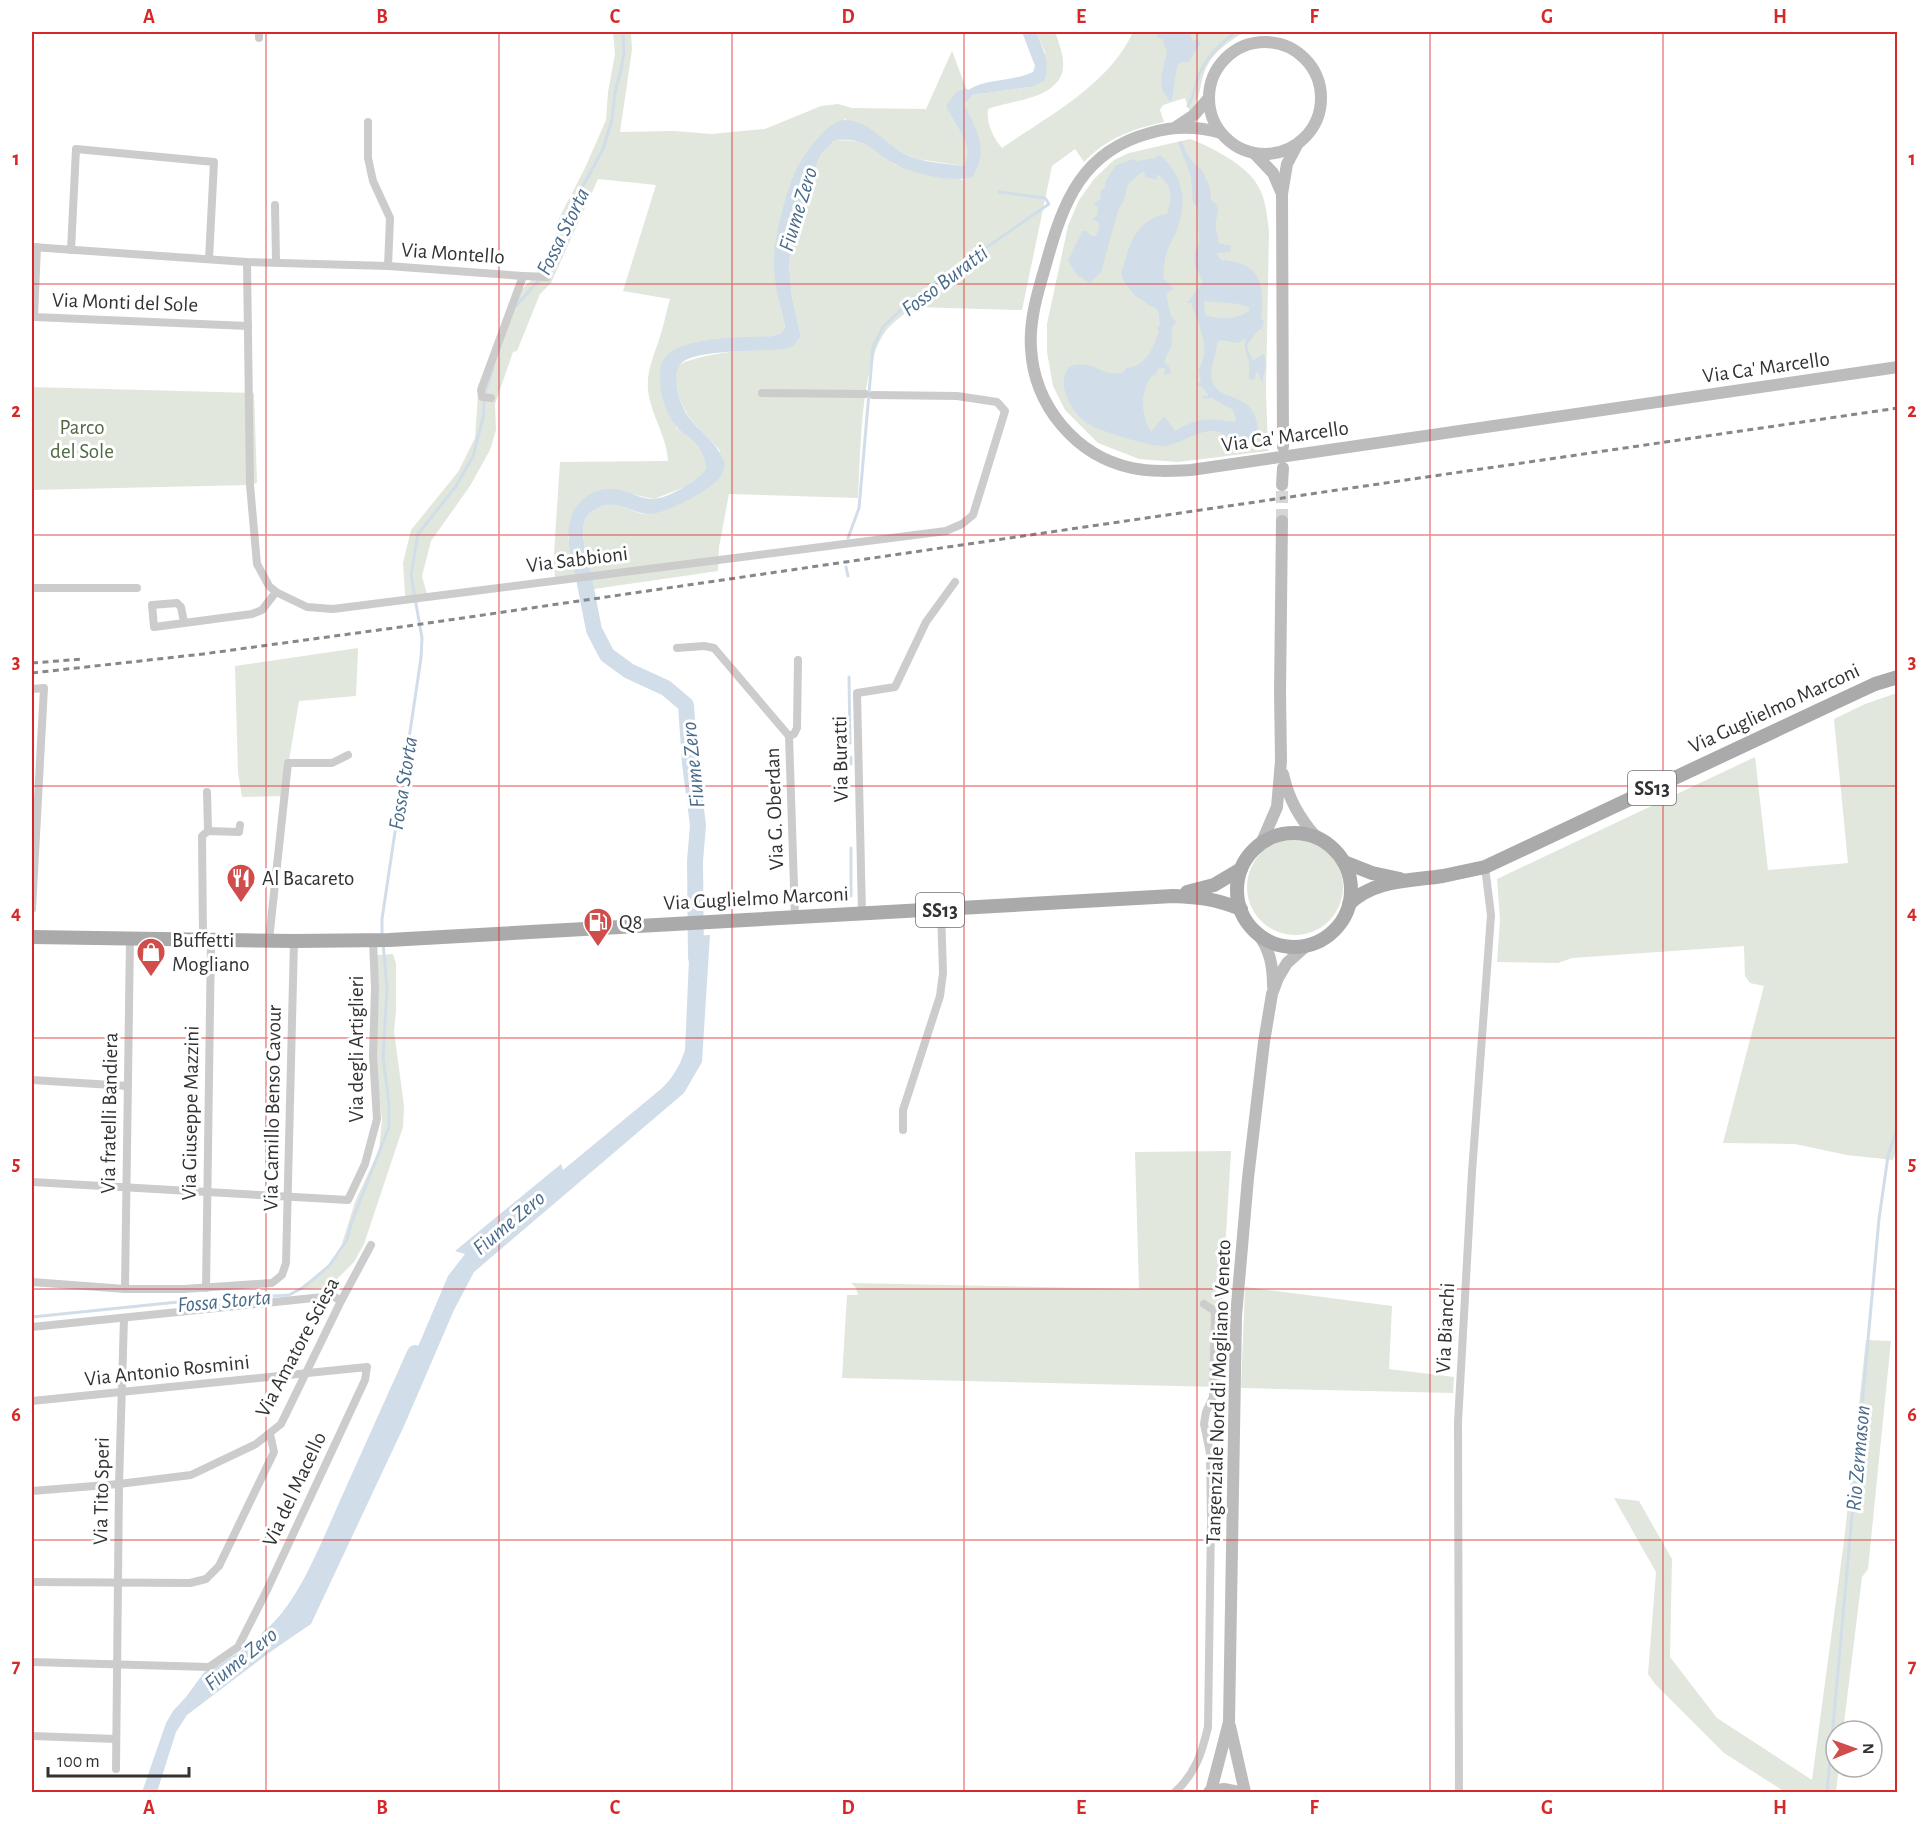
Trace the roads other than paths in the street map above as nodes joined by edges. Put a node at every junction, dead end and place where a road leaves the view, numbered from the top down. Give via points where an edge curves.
1 (1256, 32) edge
2 (1278, 32) edge
3 (1247, 44) junction
4 (1287, 46) junction
5 (1209, 98) junction
6 (368, 122) dead end
7 (1175, 128) junction
8 (1221, 133) junction
9 (1298, 144) junction
10 (1255, 154) junction
11 (1282, 194) junction
12 (275, 205) dead end
13 (34, 247) edge
14 (71, 250) junction
15 (209, 259) junction
16 (276, 261) junction
17 (247, 262) junction
18 (388, 266) junction
19 (523, 276) junction
20 (546, 277) dead end
21 (248, 326) junction
22 (1898, 367) edge
23 (762, 393) dead end
24 (487, 397) dead end
25 (1283, 447) dead end
26 (1283, 468) dead end
27 (1282, 485) tunnel mouth
28 (1282, 520) tunnel mouth
29 (955, 582) dead end
30 (32, 588) edge
31 (136, 588) dead end
32 (276, 592) junction
33 (184, 622) dead end
34 (677, 648) dead end
35 (798, 660) dead end
36 (1898, 677) edge
37 (32, 689) edge
38 (789, 736) junction
39 (348, 755) dead end
40 (1281, 761) junction
41 (207, 792) dead end
42 (240, 825) dead end
43 (207, 831) junction
44 (1316, 837) junction
45 (1261, 844) junction
46 (1344, 862) junction
47 (1485, 867) junction
48 (1241, 869) junction
49 (1402, 880) junction
50 (1173, 896) junction
51 (1349, 904) junction
52 (32, 909) edge
53 (1241, 909) junction
54 (941, 910) junction
55 (862, 913) junction
56 (795, 917) junction
57 (1257, 933) junction
58 (32, 937) edge
59 (130, 938) junction
60 (207, 940) junction
61 (269, 940) junction
62 (294, 941) junction
63 (373, 941) junction
64 (1306, 946) junction
65 (1272, 994) junction
66 (32, 1080) edge
67 (128, 1086) junction
68 (903, 1130) dead end
69 (32, 1182) edge
70 (125, 1188) junction
71 (207, 1193) junction
72 (288, 1197) junction
73 (371, 1245) dead end
74 (32, 1282) edge
75 (206, 1288) junction
76 (125, 1289) junction
77 (341, 1301) junction
78 (1204, 1304) dead end
79 (124, 1318) junction
80 (32, 1328) edge
81 (306, 1374) junction
82 (122, 1393) junction
83 (32, 1401) edge
84 (270, 1434) junction
85 (119, 1484) junction
86 (32, 1491) edge
87 (32, 1582) edge
88 (118, 1584) junction
89 (32, 1662) edge
90 (117, 1665) junction
91 (1229, 1722) junction
92 (32, 1736) edge
93 (116, 1739) junction
94 (116, 1769) dead end
95 (1175, 1792) edge
96 (1210, 1792) edge
97 (1239, 1792) edge
98 (1245, 1792) edge
99 (1459, 1792) edge

1 - 3 main road, Via Ca' Marcello
2 - 4 main road
3 - 4 main road via 1267,41
3 - 5 main road, Via Ca' Marcello via 1219,65
4 - 9 main road, Via Ca' Marcello via 1312,66 1322,97 1313,129
5 - 7 main road, Via Ca' Marcello
5 - 8 main road
6 - 18 street, Via Montello via 368,158 373,181 390,218
7 - 8 main road, Via Ca' Marcello
7 - 22 main road, Via Ca' Marcello via 1117,145 1080,179 1052,241 1032,323 1033,367 1049,408 1061,426 1092,453 1121,465 1152,471 1191,470
8 - 10 main road, Via Ca' Marcello via 1236,147
9 - 10 main road via 1278,153
9 - 11 main road, Via Ca' Marcello via 1287,164
10 - 11 main road, Via Ca' Marcello via 1273,173
11 - 25 main road, Via Ca' Marcello
12 - 16 street
13 - 14 street, Via Montello
13 - 21 street, Via Monti del Sole via 34,317
14 - 15 street, Via Montello
14 - 15 street via 76,149 214,162
15 - 17 street, Via Montello
16 - 17 street, Via Montello
16 - 18 street, Via Montello
17 - 21 street, Via Sabbioni
18 - 19 street, Via Montello
19 - 20 street
19 - 24 street, Via Montello via 481,390
21 - 32 street, Via Sabbioni via 250,485 257,564
23 - 32 street, Via Sabbioni via 957,396 996,402 1005,411 973,515 946,531 333,609 307,607
26 - 27 main road
28 - 40 main road
29 - 55 street, Via Buratti via 926,622 895,687 857,693
30 - 31 street
32 - 33 street via 262,610 252,614
34 - 38 street, Via G. Oberdan via 714,648
35 - 38 street, Via G. Oberdan via 797,728
36 - 47 main road, Via Guglielmo Marconi / SS13 via 1875,684
37 - 52 street via 44,688
38 - 56 street, Via G. Oberdan
39 - 61 street via 332,763 288,763
40 - 44 main road via 1292,804
40 - 45 main road via 1277,807
41 - 43 street
42 - 43 street via 239,832
43 - 60 street via 202,836
44 - 45 main road via 1285,834
44 - 46 main road, Via Guglielmo Marconi / SS13 via 1332,847
45 - 48 main road, Via Guglielmo Marconi / SS13
46 - 49 main road, Via Guglielmo Marconi / SS13
46 - 51 main road via 1350,879
47 - 49 main road, Via Guglielmo Marconi / SS13
47 - 99 street, Via Bianchi via 1491,915 1458,1422
48 - 50 main road, Via Guglielmo Marconi / SS13 via 1214,885
48 - 53 main road
49 - 51 main road, Via Guglielmo Marconi / SS13 via 1367,891
50 - 53 main road, Via Guglielmo Marconi / SS13 via 1204,897
50 - 54 main road, Via Guglielmo Marconi / SS13
51 - 64 main road, Via Guglielmo Marconi / SS13 via 1333,931
53 - 57 main road
54 - 55 main road, Via Guglielmo Marconi / SS13
54 - 68 street via 940,996 903,1110
55 - 56 main road, Via Guglielmo Marconi / SS13
56 - 63 main road, Via Guglielmo Marconi / SS13
57 - 64 main road via 1283,946
57 - 65 main road, Tangenziale Nord di Mogliano Veneto via 1271,960
58 - 59 main road, Via Guglielmo Marconi / SS13
59 - 60 main road, Via Guglielmo Marconi / SS13
59 - 67 street, Via fratelli Bandiera
60 - 61 main road, Via Guglielmo Marconi / SS13
60 - 71 street, Via Giuseppe Mazzini
61 - 62 main road, Via Guglielmo Marconi / SS13
62 - 63 main road, Via Guglielmo Marconi / SS13
62 - 72 street, Via Camillo Benso Cavour
63 - 72 street, Via degli Artiglieri via 377,1119 365,1164 348,1200
64 - 65 main road, Tangenziale Nord di Mogliano Veneto via 1287,963
65 - 91 main road, Tangenziale Nord di Mogliano Veneto via 1249,1166 1236,1316
66 - 67 street
67 - 70 street, Via fratelli Bandiera
69 - 70 street
70 - 71 street
70 - 76 street, Via fratelli Bandiera
71 - 72 street
71 - 75 street, Via Giuseppe Mazzini
72 - 75 street, Via Camillo Benso Cavour via 286,1263 282,1275 272,1282
73 - 77 street, Via Amatore Sciesa
74 - 76 street
75 - 76 street
77 - 79 street via 333,1296
77 - 81 street, Via Amatore Sciesa
78 - 95 street via 1215,1311 1213,1397 1204,1424 1210,1453 1211,1509 1208,1728 1200,1758 1186,1783
79 - 80 street
79 - 82 street, Via Tito Speri
81 - 82 street, Via Antonio Rosmini
81 - 84 street, Via Amatore Sciesa via 281,1424
81 - 90 street, Via del Macello via 367,1367 365,1380 238,1647 209,1667
82 - 83 street, Via Antonio Rosmini
82 - 85 street, Via Tito Speri
84 - 85 street, Via Amatore Sciesa via 191,1475
84 - 88 street via 274,1452 219,1566 206,1579 190,1583
85 - 86 street, Via Amatore Sciesa
85 - 88 street, Via Tito Speri
87 - 88 street
88 - 90 street, Via Tito Speri
89 - 90 street
90 - 93 street, Via Tito Speri
91 - 96 main road
91 - 98 main road
92 - 93 street
93 - 94 street, Via Tito Speri
96 - 97 main road

